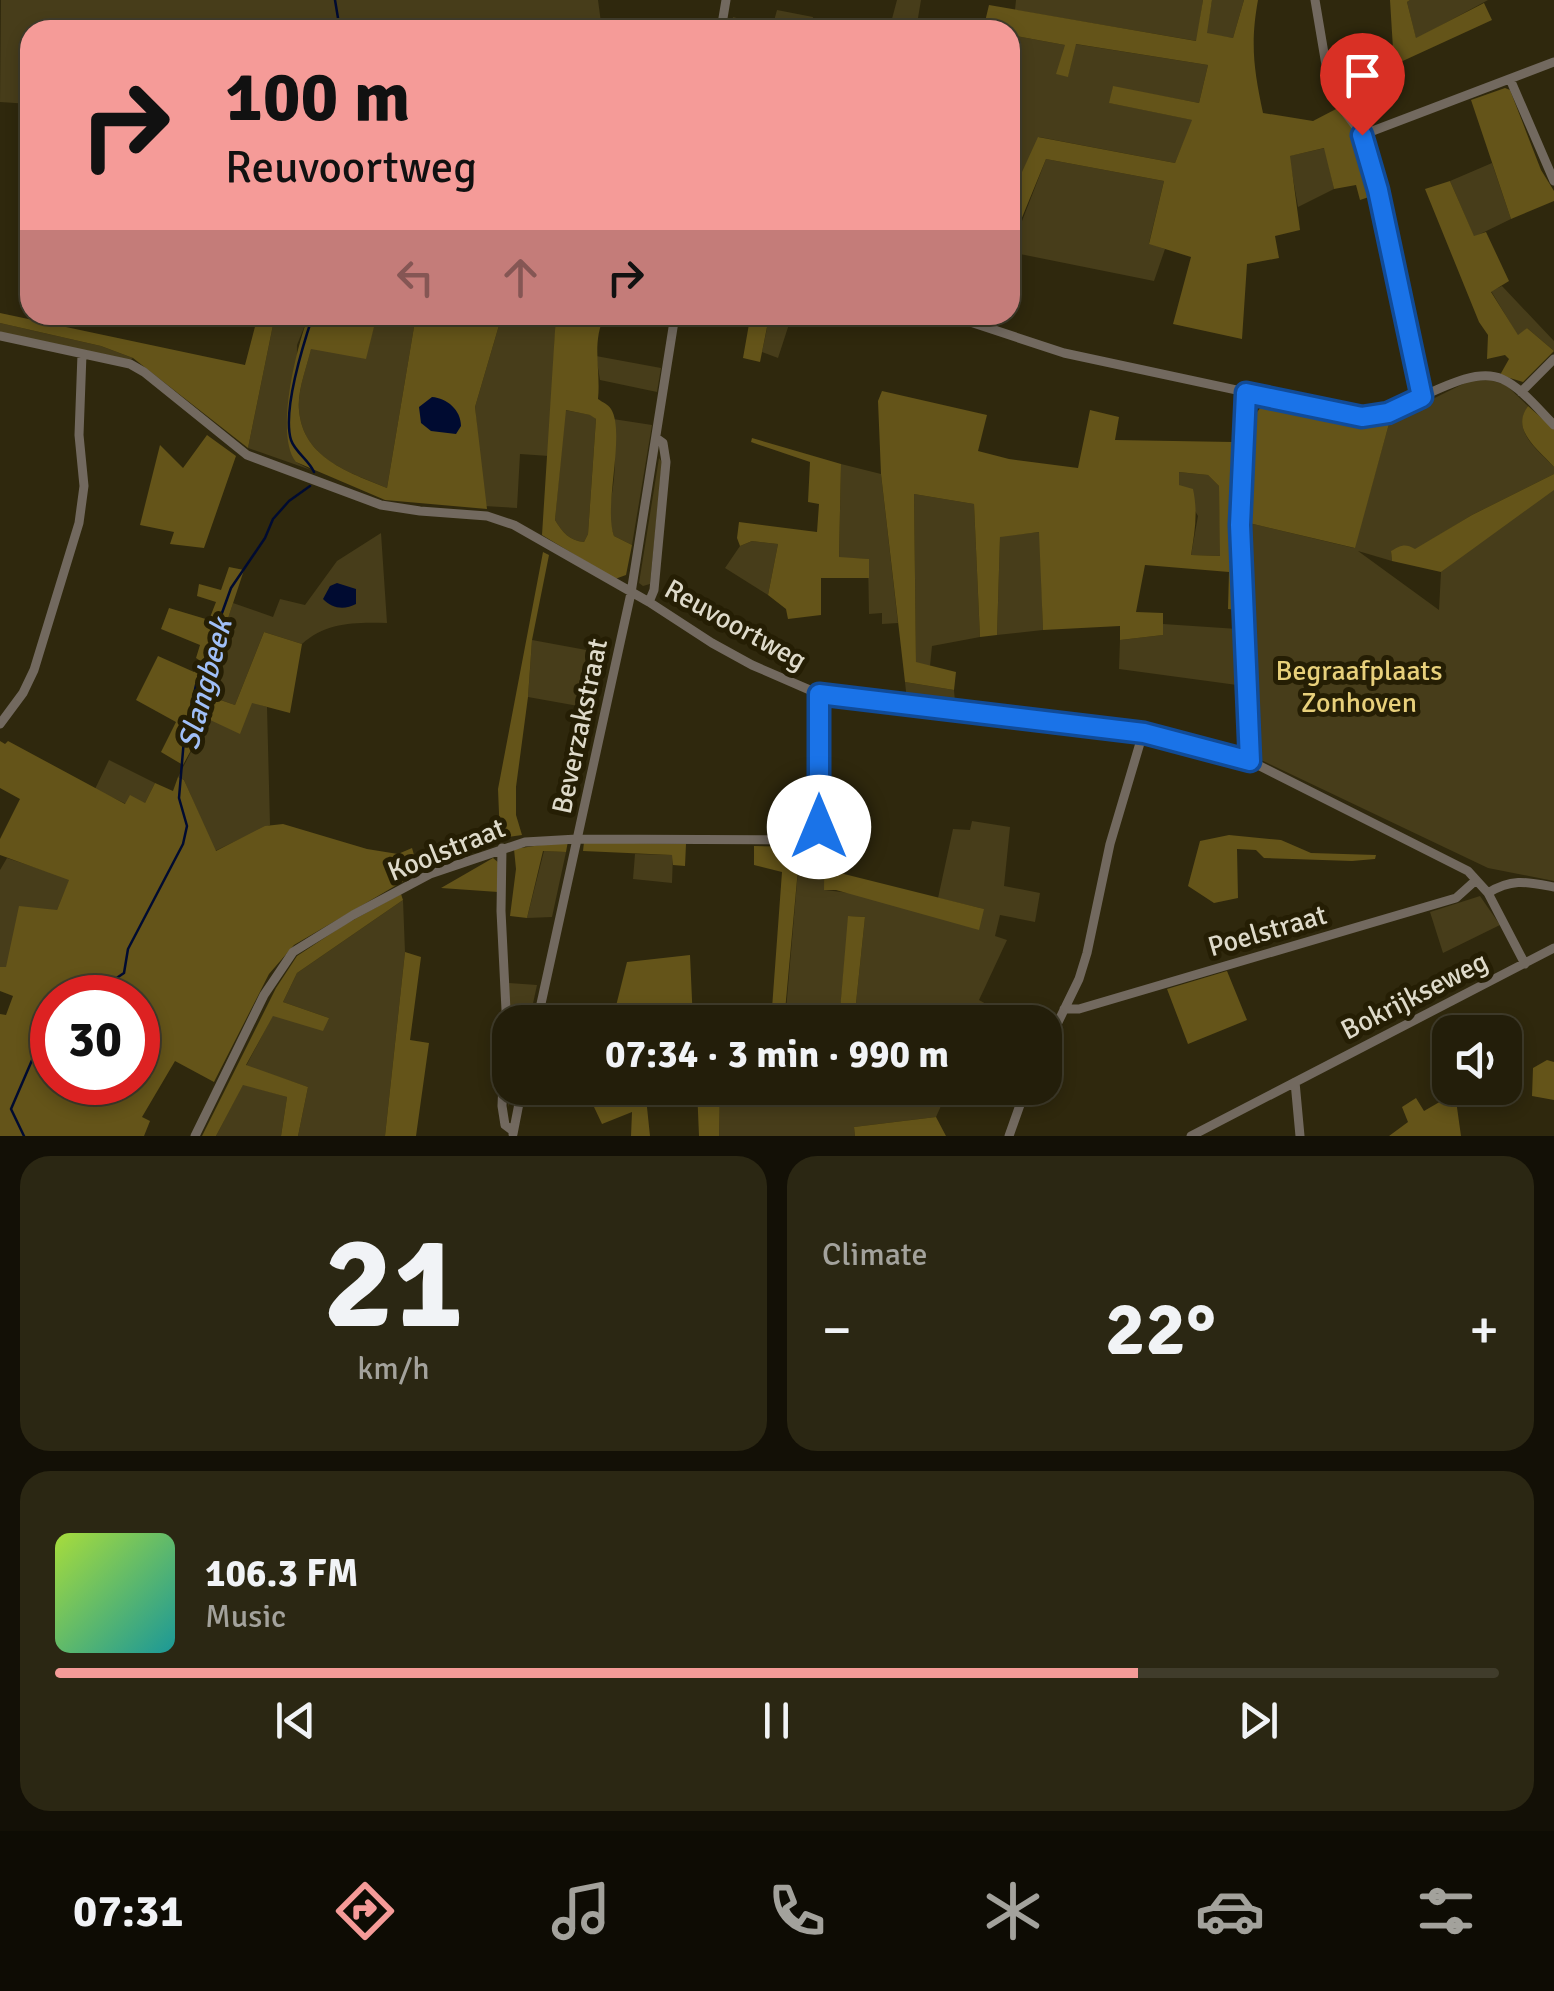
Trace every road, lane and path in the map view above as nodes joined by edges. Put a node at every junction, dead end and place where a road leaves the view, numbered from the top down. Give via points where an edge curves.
1 (1314, 0) edge
2 (1554, 62) edge
3 (1510, 78) junction
4 (1362, 135) junction
5 (1554, 181) edge
6 (673, 325) edge
7 (978, 325) edge
8 (0, 336) edge
9 (82, 354) junction
10 (1554, 358) edge
11 (1521, 392) junction
12 (1246, 393) junction
13 (1422, 397) junction
14 (1554, 426) edge
15 (656, 438) junction
16 (630, 593) junction
17 (650, 602) junction
18 (819, 694) junction
19 (0, 724) edge
20 (1144, 733) junction
21 (1250, 761) junction
22 (577, 838) junction
23 (502, 848) junction
24 (1476, 880) junction
25 (1554, 887) edge
26 (1488, 894) junction
27 (1554, 948) edge
28 (1525, 964) junction
29 (541, 1005) edge
30 (1064, 1009) junction
31 (1062, 1013) edge
32 (1295, 1082) junction
33 (519, 1105) edge
34 (1020, 1105) edge
35 (513, 1134) edge
36 (195, 1136) edge
37 (1009, 1136) edge
38 (1191, 1136) edge
39 (1300, 1136) edge

1 - 4 street via 1326,66 1340,104
2 - 3 street
3 - 4 street
3 - 5 street
4 - 13 street
6 - 15 street, Beverzakstraat
7 - 12 street via 1064,354
8 - 9 street, Reuvoortweg
9 - 16 street, Reuvoortweg via 144,372 258,460 399,509 501,520
9 - 19 street via 79,523 34,670
10 - 11 street
11 - 13 street via 1504,379 1482,375
11 - 14 street
12 - 13 street via 1362,417
12 - 21 street via 1240,525
15 - 16 street, Beverzakstraat
15 - 17 street, Beverzakstraat via 664,443 666,462
16 - 17 street, Reuvoortweg
16 - 22 street, Beverzakstraat
17 - 18 street, Reuvoortweg via 752,665
18 - 20 street, Reuvoortweg
18 - 22 street, Koolstraat via 814,836
20 - 21 street, Reuvoortweg
20 - 30 street via 1110,844 1087,953
21 - 24 street, Reuvoortweg via 1456,863
22 - 23 street, Koolstraat
22 - 29 street, Beverzakstraat
23 - 35 street via 502,1106
23 - 36 street, Koolstraat via 430,874 293,952 264,995
24 - 26 street, Reuvoortweg
24 - 30 street, Poelstraat via 1456,898
25 - 26 street via 1508,881
26 - 28 street, Reuvoortweg
27 - 28 street, Bokrijkseweg
28 - 32 street, Bokrijkseweg
30 - 31 street
32 - 38 street, Bokrijkseweg
32 - 39 street
33 - 35 street
34 - 37 street

